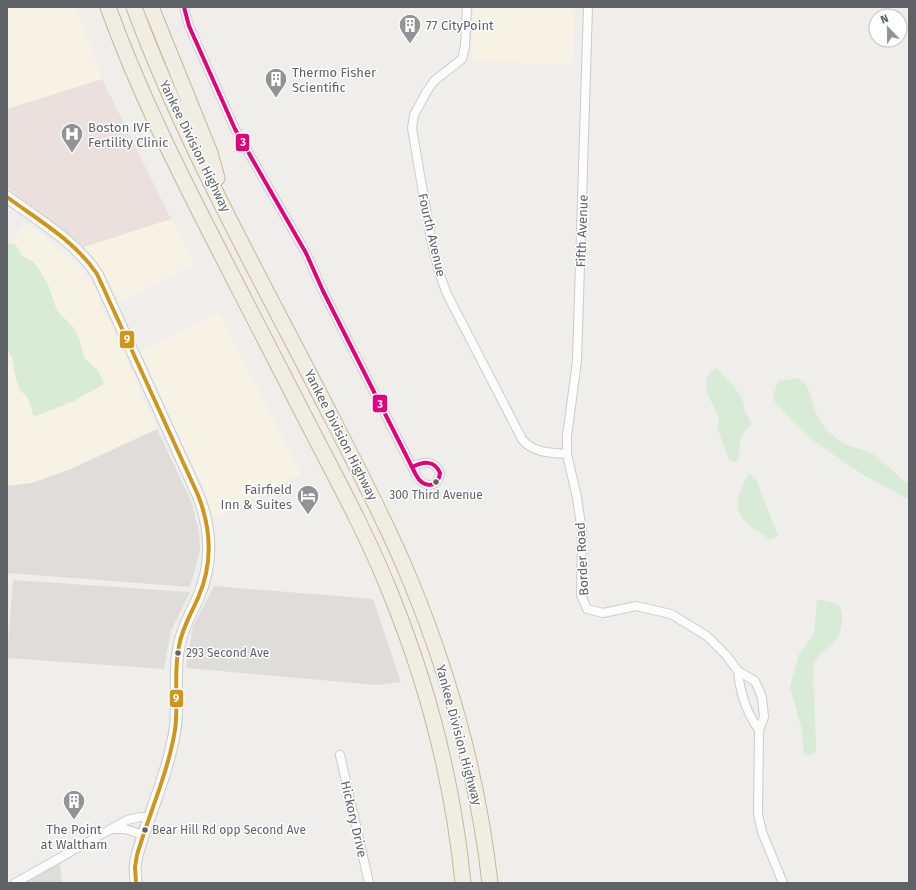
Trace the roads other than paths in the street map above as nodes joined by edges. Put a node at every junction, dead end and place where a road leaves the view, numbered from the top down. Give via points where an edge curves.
1 (108, 7) edge
2 (134, 7) edge
3 (151, 7) edge
4 (184, 7) edge
5 (467, 7) edge
6 (588, 7) edge
7 (7, 197) edge
8 (226, 210) junction
9 (567, 454) junction
10 (412, 467) dead end
11 (738, 671) junction
12 (759, 730) junction
13 (340, 755) dead end
14 (149, 817) junction
15 (108, 831) junction
16 (144, 835) junction
17 (16, 883) edge
18 (136, 883) edge
19 (369, 883) edge
20 (463, 883) edge
21 (490, 883) edge
22 (783, 883) edge

1 - 20 highway, Yankee Division Highway via 159,131 345,496 390,592 418,666 432,716 450,794
2 - 8 highway, Yankee Division Highway via 173,103
3 - 8 highway via 210,153
4 - 10 street via 189,26 235,129 306,253
5 - 9 street, Fourth Avenue via 462,59 434,81 414,115 413,140 431,239 447,294 522,439 541,451
6 - 9 street, Fifth Avenue via 577,361 568,418
7 - 14 street via 69,243 97,274 195,488 206,520 209,541 207,570 201,592 180,639 175,732
8 - 21 highway, Yankee Division Highway via 378,507 416,594 443,669 464,740 479,811
9 - 11 street, Border Road via 582,530 581,595 587,609 603,613 636,606 672,614 707,636
11 - 12 street via 740,691 750,717
11 - 12 street, Border Road via 755,681 762,697 764,717
12 - 22 street, Border Road via 758,814 762,832
13 - 19 street, Hickory Drive
14 - 15 street via 132,818
14 - 16 street
15 - 16 street via 125,829
15 - 17 street
16 - 18 street via 135,863

